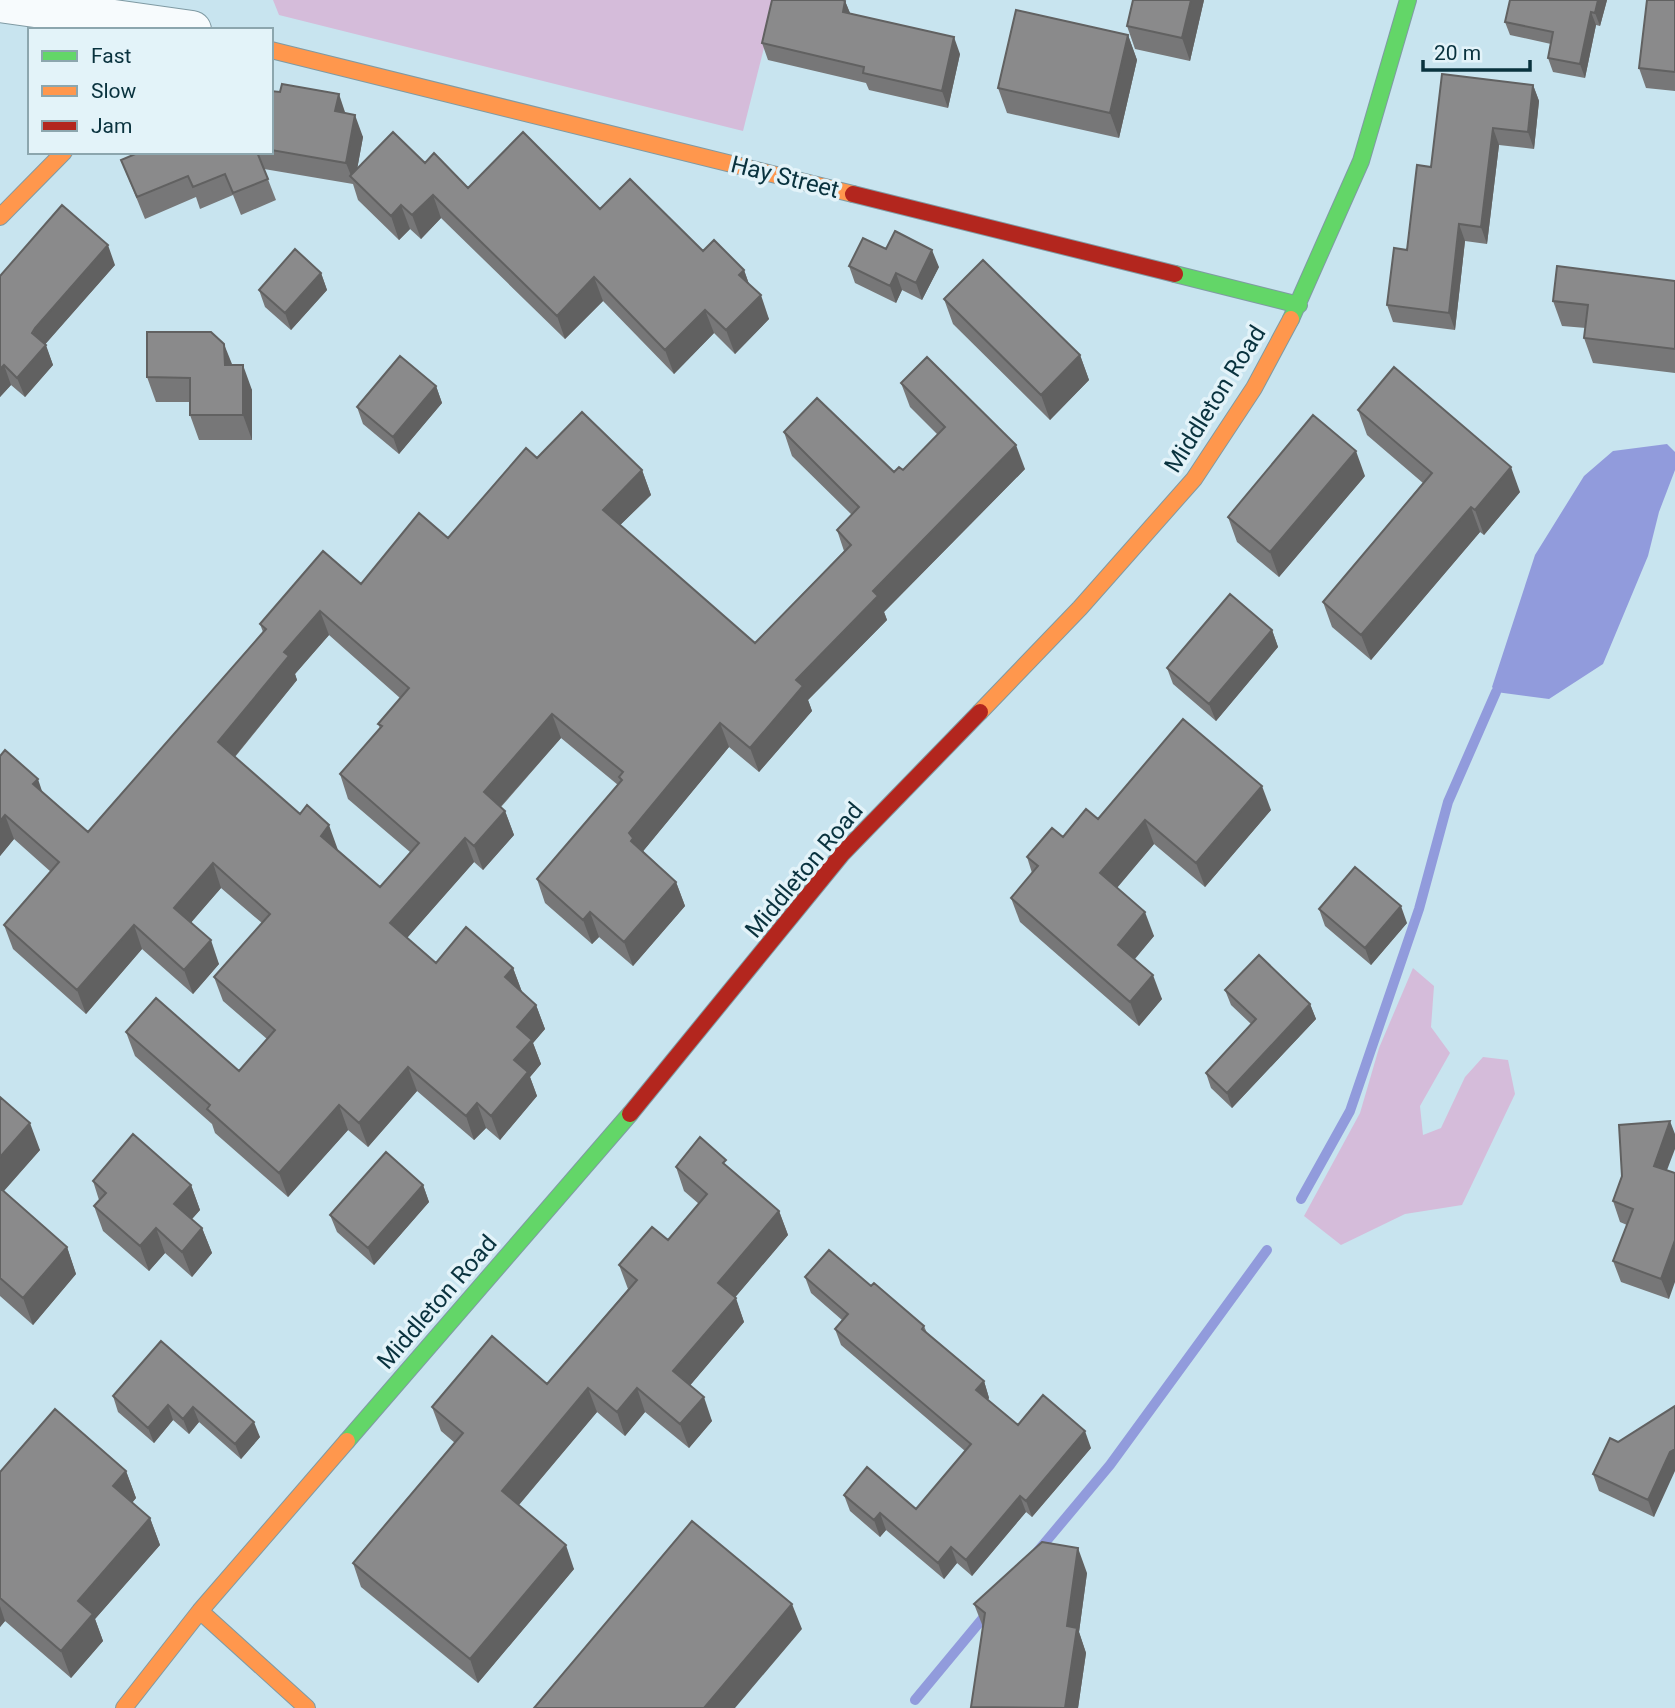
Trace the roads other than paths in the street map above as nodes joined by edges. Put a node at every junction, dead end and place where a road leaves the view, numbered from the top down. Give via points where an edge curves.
1 (1408, 0) edge
2 (0, 3) edge
3 (189, 22) edge
4 (273, 50) edge
5 (62, 154) edge
6 (0, 218) edge
7 (1299, 305) junction
8 (200, 1611) junction
9 (124, 1708) edge
10 (307, 1708) edge

1 - 7 main road, Middleton Road via 1360,161
2 - 3 street
4 - 7 main road, Hay Street
5 - 6 main road
7 - 8 main road, Middleton Road via 1254,388 1194,480 1080,608 842,854 684,1051
8 - 9 main road, Middleton Road
8 - 10 main road

